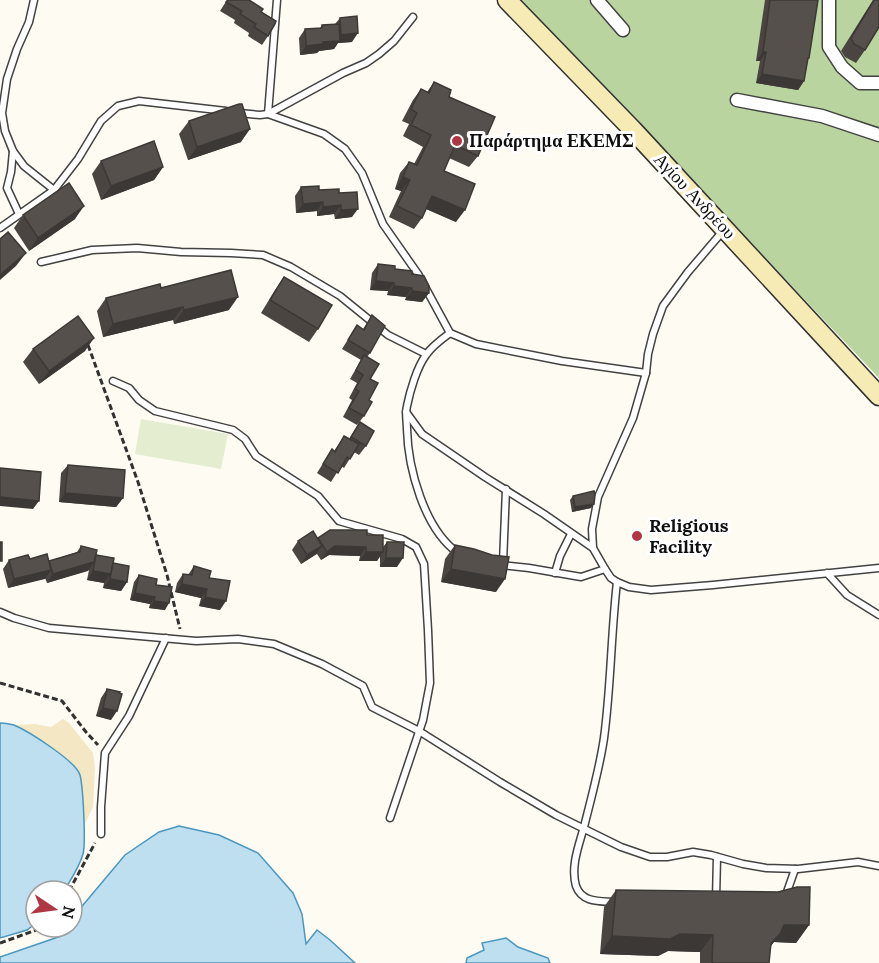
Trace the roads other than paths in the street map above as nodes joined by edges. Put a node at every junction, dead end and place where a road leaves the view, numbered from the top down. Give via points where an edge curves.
1 (34, 0) edge
2 (277, 0) edge
3 (507, 0) edge
4 (597, 0) edge
5 (829, 0) edge
6 (412, 17) dead end
7 (623, 30) dead end
8 (879, 83) edge
9 (737, 100) dead end
10 (268, 114) junction
11 (879, 135) edge
12 (13, 151) junction
13 (54, 190) junction
14 (19, 214) junction
15 (0, 228) edge
16 (725, 229) junction
17 (41, 262) dead end
18 (450, 333) junction
19 (426, 354) junction
20 (646, 373) junction
21 (113, 381) dead end
22 (879, 396) edge
23 (406, 412) junction
24 (506, 489) junction
25 (571, 534) junction
26 (593, 548) junction
27 (468, 557) edge
28 (493, 564) edge
29 (503, 565) junction
30 (879, 568) edge
31 (605, 569) junction
32 (555, 573) junction
33 (827, 573) junction
34 (617, 582) junction
35 (0, 612) edge
36 (879, 615) edge
37 (166, 638) junction
38 (419, 731) junction
39 (390, 818) dead end
40 (584, 828) junction
41 (101, 834) road end
42 (717, 857) junction
43 (879, 866) edge
44 (795, 869) junction
45 (781, 901) edge
46 (628, 903) edge
47 (704, 903) edge
48 (715, 903) junction
49 (726, 903) edge

1 - 12 lane via 7,79 2,113
2 - 10 lane
3 - 16 main road, Αγίου Ανδρέου
4 - 7 street
5 - 8 street via 829,47 842,67 860,83
6 - 10 lane via 394,41 366,63
9 - 11 street via 822,116
10 - 13 lane via 139,101 118,105 101,121
10 - 18 lane via 324,134 345,149 362,173 383,224 418,274
12 - 13 lane via 24,166
12 - 14 lane via 7,188
13 - 14 lane
14 - 15 lane
16 - 20 lane via 663,306
16 - 22 main road, Αγίου Ανδρέου
17 - 19 lane via 92,250 136,248 263,255 340,296 388,335
18 - 19 lane
18 - 20 lane via 476,344 562,362
19 - 23 lane
20 - 26 lane via 633,418 598,497
21 - 38 lane via 129,388 155,411 233,430 245,439 256,456 318,496 339,521 402,539 416,547 424,564 430,683
23 - 24 lane via 422,434
23 - 27 lane via 408,450 418,492 447,545
24 - 25 lane
24 - 29 lane
25 - 26 lane
25 - 32 lane
26 - 31 lane
28 - 29 lane
29 - 32 lane
30 - 33 lane
31 - 32 lane via 581,577
31 - 34 lane
33 - 34 lane via 651,590
33 - 36 lane via 847,595
34 - 40 lane via 604,739
35 - 37 lane via 49,628
37 - 38 lane via 274,644 363,686 372,707
37 - 41 lane via 129,716 105,753
38 - 39 lane
38 - 40 lane
40 - 42 lane via 650,857 693,852
40 - 46 lane via 574,867 576,886 590,901
42 - 44 lane via 766,868
42 - 48 lane
43 - 44 lane via 858,862
44 - 45 lane
47 - 48 lane
48 - 49 lane

